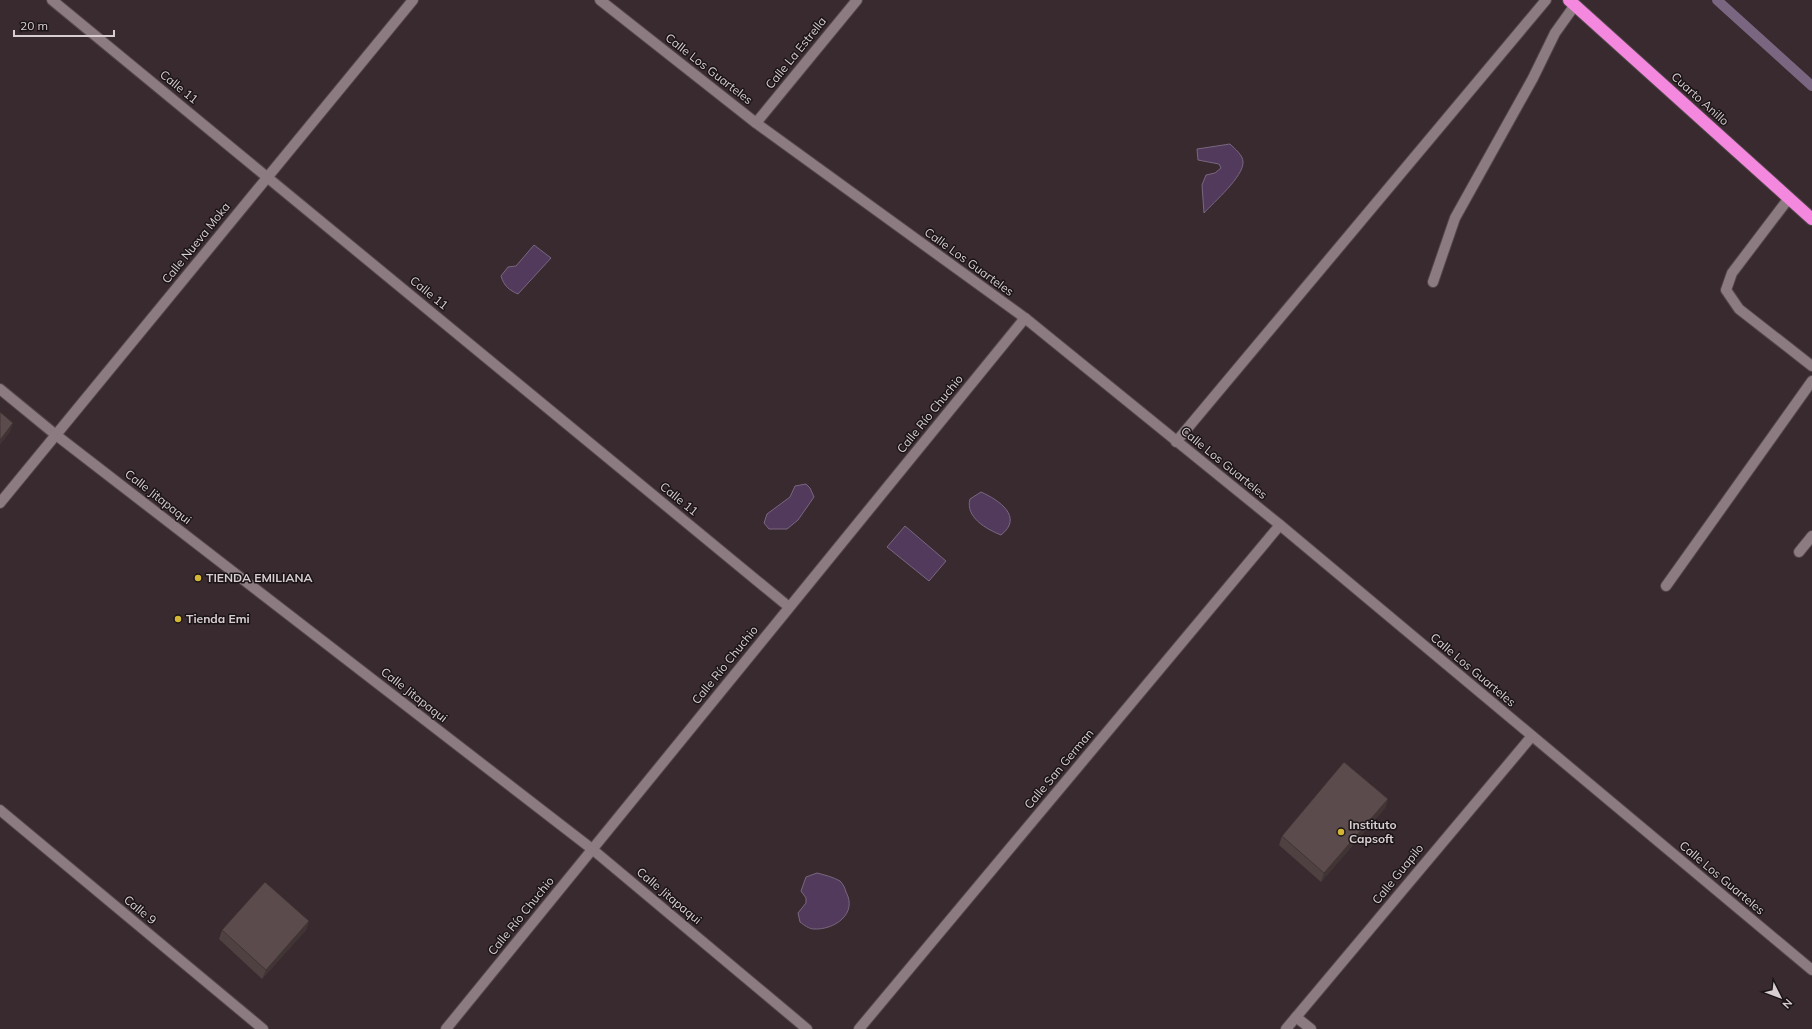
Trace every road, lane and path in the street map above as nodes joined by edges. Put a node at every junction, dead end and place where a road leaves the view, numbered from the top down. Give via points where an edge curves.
1 (52, 0) edge
2 (413, 0) edge
3 (600, 0) edge
4 (857, 0) edge
5 (1546, 0) edge
6 (1572, 3) edge
7 (756, 123) junction
8 (267, 177) junction
9 (1789, 198) junction
10 (1812, 219) edge
11 (1433, 282) dead end
12 (1025, 318) junction
13 (1812, 366) edge
14 (1812, 381) edge
15 (0, 389) edge
16 (56, 435) junction
17 (1176, 442) junction
18 (0, 503) edge
19 (1280, 525) junction
20 (1812, 536) edge
21 (1799, 552) dead end
22 (1666, 586) dead end
23 (789, 607) junction
24 (1532, 736) junction
25 (0, 810) edge
26 (592, 849) junction
27 (1812, 970) edge
28 (1296, 1017) junction
29 (263, 1029) edge
30 (446, 1029) edge
31 (806, 1029) edge
32 (859, 1029) edge
33 (1286, 1029) edge
34 (1311, 1029) edge

1 - 8 street, Calle 11
2 - 8 street, Calle Nueva Moka
3 - 7 street, Calle Los Guarteles
4 - 7 street, Calle La Estrella
5 - 17 street
6 - 9 highway, Cuarto Anillo
6 - 11 street via 1455,218
7 - 12 street, Calle Los Guarteles
8 - 16 street, Calle Nueva Moka
8 - 23 street, Calle 11
9 - 10 highway, Cuarto Anillo
9 - 13 street via 1732,272 1726,290 1739,309
12 - 17 street, Calle Los Guarteles
12 - 23 street, Calle Río Chuchio
14 - 22 street
15 - 16 street, Calle Jitapaqui
16 - 18 street, Calle Nueva Moka
16 - 26 street, Calle Jitapaqui
17 - 19 street, Calle Los Guarteles
19 - 24 street, Calle Los Guarteles
19 - 32 street, Calle San German
20 - 21 street
23 - 26 street, Calle Río Chuchio
24 - 27 street, Calle Los Guarteles
24 - 28 street, Calle Guapilo
25 - 29 street, Calle 9
26 - 30 street, Calle Río Chuchio
26 - 31 street, Calle Jitapaqui
28 - 33 street, Calle Guapilo
28 - 34 street

